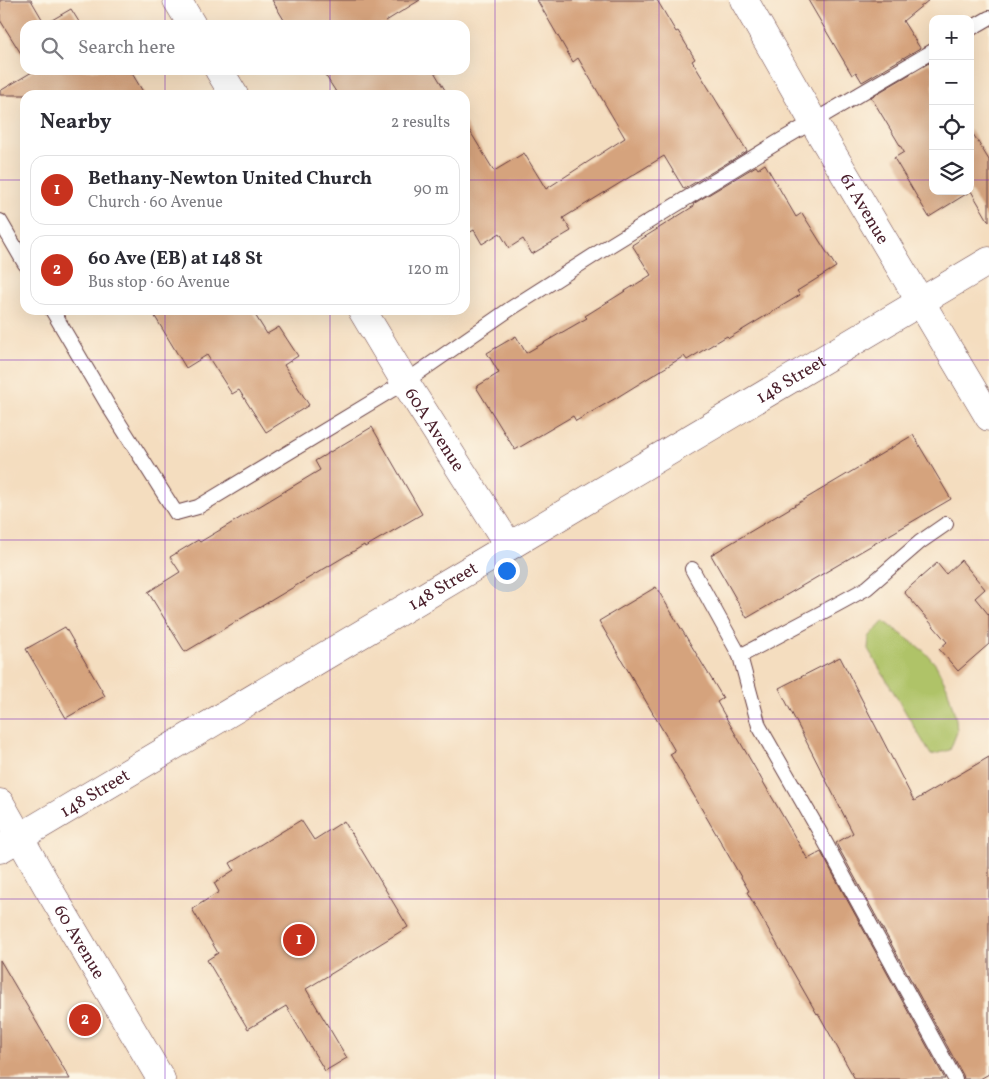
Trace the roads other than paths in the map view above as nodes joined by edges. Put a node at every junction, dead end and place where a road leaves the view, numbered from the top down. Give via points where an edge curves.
1 (177, 0) edge
2 (744, 0) edge
3 (989, 18) edge
4 (189, 20) edge
5 (974, 27) edge
6 (929, 53) edge
7 (222, 75) edge
8 (231, 90) edge
9 (813, 121) junction
10 (0, 221) edge
11 (20, 255) edge
12 (989, 261) edge
13 (921, 302) junction
14 (55, 315) edge
15 (365, 315) edge
16 (405, 382) junction
17 (989, 417) edge
18 (946, 524) dead end
19 (509, 546) junction
20 (692, 569) dead end
21 (740, 656) junction
22 (0, 803) edge
23 (10, 844) edge
24 (161, 1079) edge
25 (955, 1079) edge

1 - 4 street
2 - 9 street, 61 Avenue
3 - 5 lane
6 - 9 lane
7 - 8 street
9 - 13 street, 61 Avenue
9 - 16 lane via 604,249
10 - 11 lane
12 - 13 street, 148 Street
13 - 17 street, 61 Avenue
13 - 19 street, 148 Street
14 - 16 lane via 176,514 198,507
15 - 16 street, 60A Avenue
16 - 19 street, 60A Avenue
18 - 21 lane via 867,588
19 - 23 street, 148 Street
20 - 21 lane
21 - 25 lane via 760,726
22 - 23 street, 60 Avenue
23 - 24 street, 60 Avenue

